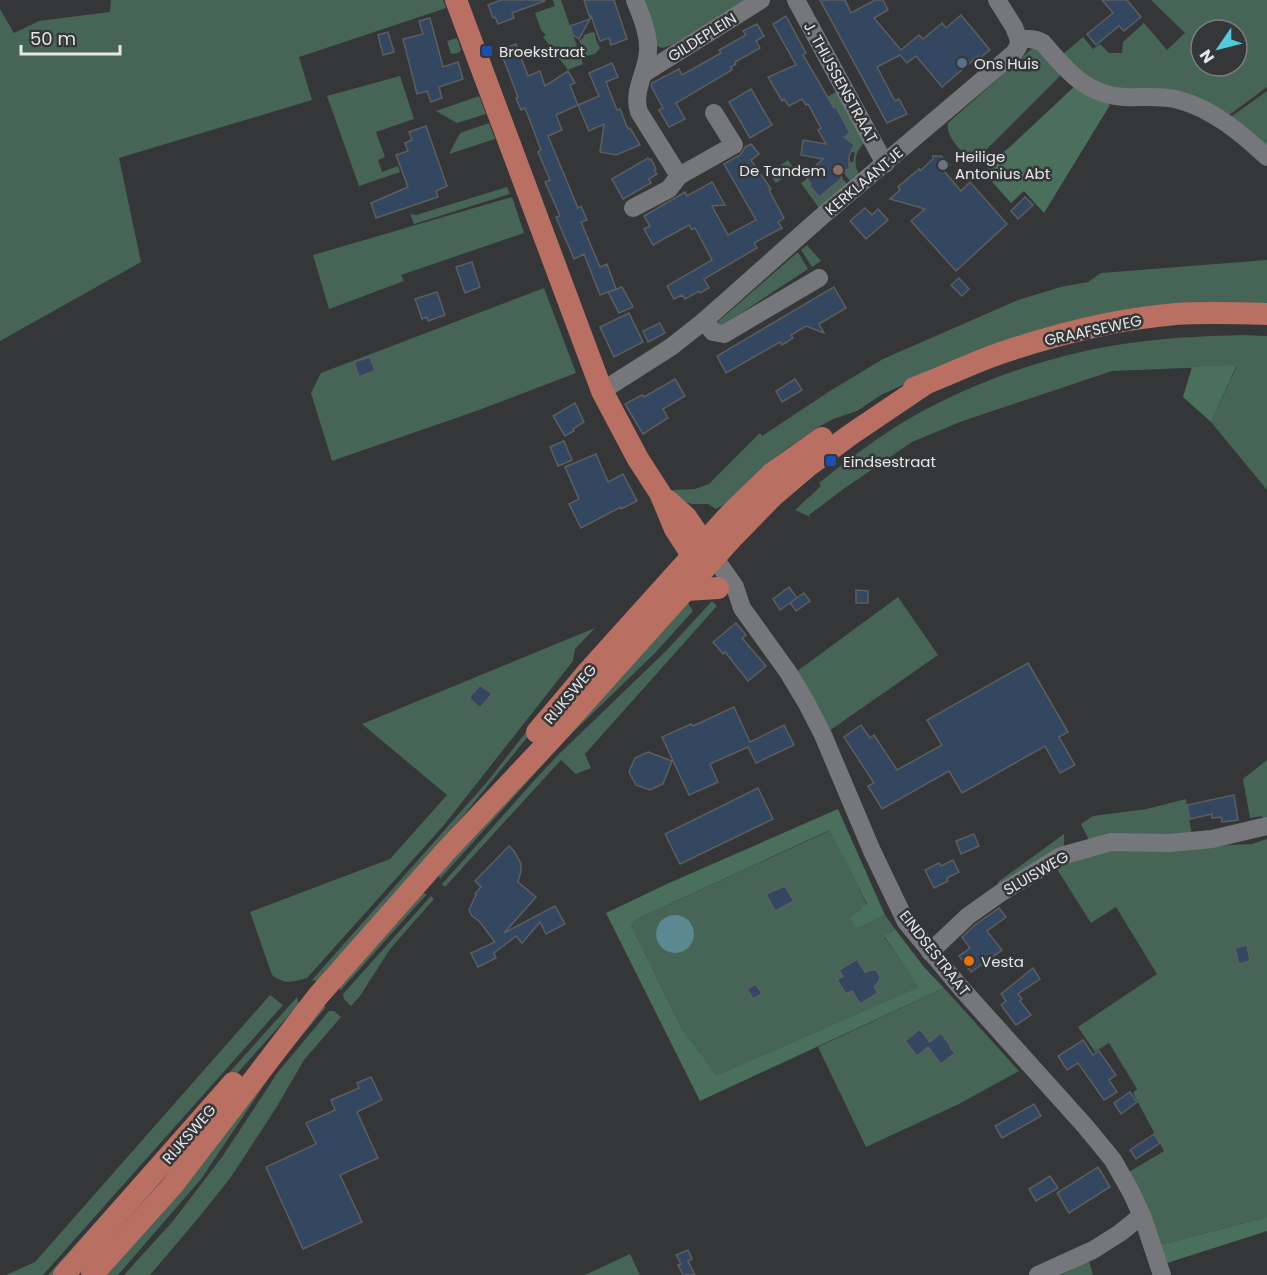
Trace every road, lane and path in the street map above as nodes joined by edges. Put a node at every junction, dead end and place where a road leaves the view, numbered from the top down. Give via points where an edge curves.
1 (456, 0) edge
2 (635, 0) edge
3 (761, 0) edge
4 (796, 0) edge
5 (997, 0) edge
6 (1019, 40) junction
7 (643, 74) junction
8 (714, 113) dead end
9 (1267, 157) edge
10 (885, 164) junction
11 (679, 176) junction
12 (633, 208) dead end
13 (819, 278) dead end
14 (1267, 314) edge
15 (704, 321) junction
16 (927, 384) junction
17 (602, 391) junction
18 (660, 493) junction
19 (730, 514) junction
20 (686, 517) junction
21 (704, 556) junction
22 (718, 588) junction
23 (686, 590) junction
24 (742, 608) junction
25 (1267, 826) edge
26 (445, 852) junction
27 (930, 952) junction
28 (318, 996) junction
29 (1141, 1216) junction
30 (64, 1275) edge
31 (92, 1275) edge
32 (1038, 1275) edge
33 (1162, 1275) edge

1 - 17 main road
2 - 7 street, GILDEPLEIN via 647,35
3 - 7 street, GILDEPLEIN
4 - 10 street, J. THIJSSENSTRAAT
5 - 6 street
6 - 9 street via 1043,43 1076,80 1099,92 1176,99 1196,106 1219,118
6 - 10 street, KERKLAANTJE via 1014,54
7 - 11 street, GILDEPLEIN via 637,95 639,112
8 - 11 street via 734,145
10 - 15 street, KERKLAANTJE
11 - 12 street via 669,189
13 - 15 street via 724,334 713,332
14 - 16 main road, GRAAFSEWEG via 1177,314 1087,328 1005,351
15 - 17 street, KERKLAANTJE
16 - 19 main road, GRAAFSEWEG via 883,400 850,419 771,474
16 - 21 main road, GRAAFSEWEG via 807,466
17 - 18 main road
18 - 20 main road
18 - 21 main road via 675,530
19 - 20 main road via 705,519
19 - 21 main road, GRAAFSEWEG
20 - 21 main road
21 - 22 street, EINDSESTRAAT
21 - 23 main road, RIJKSWEG
21 - 24 street, EINDSESTRAAT via 735,587
21 - 26 main road, RIJKSWEG via 593,666
22 - 23 main road
22 - 24 street, EINDSESTRAAT
23 - 26 main road, RIJKSWEG
24 - 27 street, EINDSESTRAAT via 806,702 892,894 906,922
25 - 27 street, SLUISWEG via 1170,843 1111,842 1061,856 968,916
26 - 28 main road, RIJKSWEG
27 - 29 street, EINDSESTRAAT via 1113,1160
28 - 30 main road, RIJKSWEG via 261,1053
28 - 31 main road, RIJKSWEG via 172,1186
29 - 32 street via 1093,1250
29 - 33 street, EINDSESTRAAT

